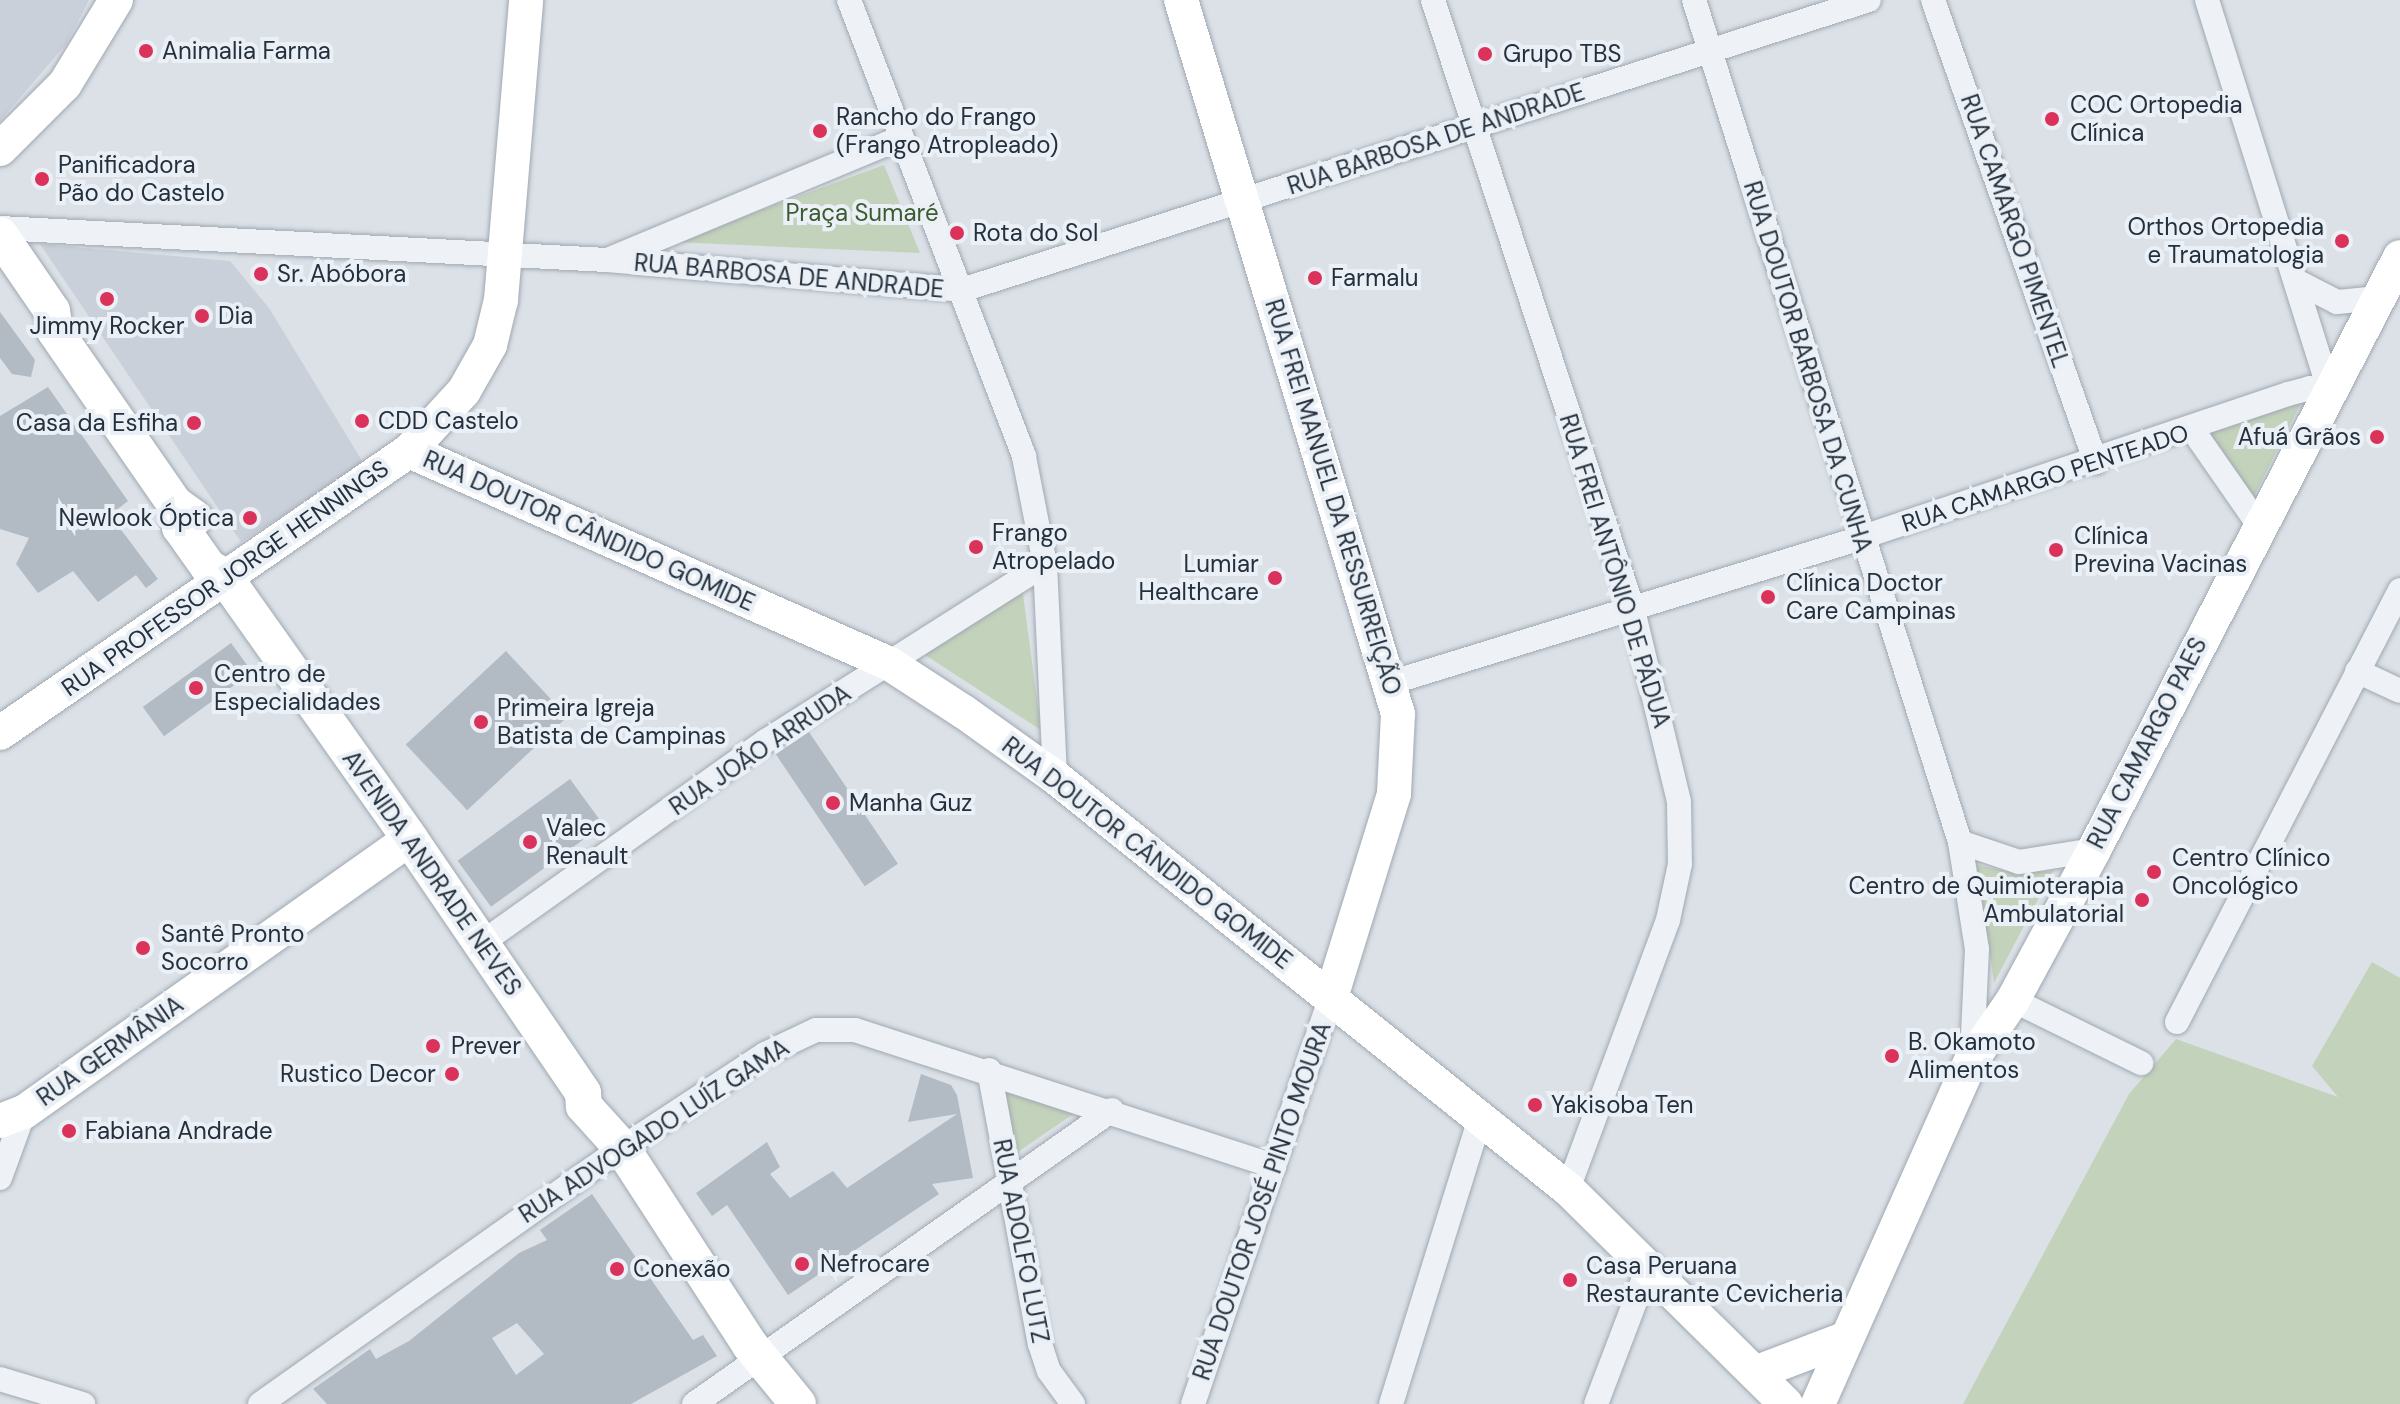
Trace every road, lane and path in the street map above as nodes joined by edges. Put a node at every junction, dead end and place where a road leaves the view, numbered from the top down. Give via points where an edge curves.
1 (116, 0) edge
2 (526, 0) edge
3 (849, 0) edge
4 (1181, 0) edge
5 (1433, 0) edge
6 (1694, 0) edge
7 (1869, 0) edge
8 (1933, 0) edge
9 (2207, 0) edge
10 (1710, 51) junction
11 (1473, 126) junction
12 (902, 137) junction
13 (0, 149) edge
14 (1243, 202) junction
15 (0, 228) edge
16 (0, 235) edge
17 (508, 256) junction
18 (2400, 257) edge
19 (607, 260) junction
20 (0, 274) edge
21 (2296, 281) junction
22 (962, 290) junction
23 (2377, 298) junction
24 (55, 331) junction
25 (2329, 394) junction
26 (2192, 429) junction
27 (409, 451) junction
28 (2096, 462) junction
29 (2258, 524) junction
30 (1860, 538) junction
31 (1045, 564) junction
32 (224, 576) junction
33 (2400, 590) edge
34 (1633, 610) junction
35 (890, 664) junction
36 (2357, 671) junction
37 (1393, 682) junction
38 (2400, 691) edge
39 (0, 733) edge
40 (1055, 777) junction
41 (410, 839) junction
42 (1960, 842) junction
43 (2094, 850) junction
44 (480, 944) junction
45 (1331, 997) junction
46 (2013, 1000) junction
47 (2177, 1022) dead end
48 (1971, 1061) junction
49 (2141, 1063) dead end
50 (989, 1070) junction
51 (1112, 1110) junction
52 (12, 1117) edge
53 (1480, 1118) junction
54 (622, 1148) junction
55 (1274, 1166) junction
56 (0, 1178) edge
57 (1008, 1189) junction
58 (1568, 1189) junction
59 (1648, 1268) junction
60 (1847, 1338) junction
61 (764, 1357) junction
62 (1755, 1373) junction
63 (0, 1379) edge
64 (83, 1404) edge
65 (260, 1404) edge
66 (694, 1404) edge
67 (798, 1404) edge
68 (1073, 1404) edge
69 (1193, 1404) edge
70 (1391, 1404) edge
71 (1596, 1404) edge
72 (1786, 1404) edge
73 (1818, 1404) edge

1 - 13 street via 65,84
2 - 17 street, RUA PROFESSOR JORGE HENNINGS
3 - 12 street
4 - 14 street, RUA FREI MANUEL DA RESSURREIÇÃO
5 - 11 street, RUA FREI ANTÔNIO DE PÁDUA
6 - 10 street, RUA DOUTOR BARBOSA DA CUNHA
7 - 10 street, RUA BARBOSA DE ANDRADE
8 - 28 street, RUA CAMARGO PIMENTEL
9 - 21 street
10 - 11 street, RUA BARBOSA DE ANDRADE
10 - 30 street, RUA DOUTOR BARBOSA DA CUNHA
11 - 14 street, RUA BARBOSA DE ANDRADE
11 - 34 street, RUA FREI ANTÔNIO DE PÁDUA
12 - 19 street
12 - 22 street
14 - 22 street, RUA BARBOSA DE ANDRADE
14 - 37 street, RUA FREI MANUEL DA RESSURREIÇÃO
15 - 17 street, RUA BARBOSA DE ANDRADE
16 - 24 main road, AVENIDA ANDRADE NEVES via 52,311
17 - 19 street, RUA BARBOSA DE ANDRADE
17 - 27 street, RUA PROFESSOR JORGE HENNINGS via 490,345 464,391
18 - 23 street, RUA CAMARGO PAES
19 - 22 street, RUA BARBOSA DE ANDRADE
20 - 24 main road, AVENIDA ANDRADE NEVES via 34,321
21 - 23 street via 2337,302
21 - 25 street
22 - 31 street via 1024,457
23 - 25 street, RUA CAMARGO PAES
24 - 32 main road, AVENIDA ANDRADE NEVES via 175,504 192,515 223,559
25 - 26 street, RUA CAMARGO PENTEADO via 2301,390
25 - 29 street, RUA CAMARGO PAES
26 - 28 street, RUA CAMARGO PENTEADO
26 - 29 street
27 - 32 street, RUA PROFESSOR JORGE HENNINGS
27 - 35 street, RUA DOUTOR CÂNDIDO GOMIDE
28 - 30 street, RUA CAMARGO PENTEADO
29 - 43 street, RUA CAMARGO PAES
30 - 34 street, RUA CAMARGO PENTEADO
30 - 42 street, RUA DOUTOR BARBOSA DA CUNHA
31 - 35 street, RUA JOÃO ARRUDA
31 - 40 street
32 - 39 street, RUA PROFESSOR JORGE HENNINGS
32 - 41 main road, AVENIDA ANDRADE NEVES
33 - 36 street
34 - 37 street, RUA CAMARGO PENTEADO
34 - 58 street, RUA FREI ANTÔNIO DE PÁDUA via 1670,752 1680,864 1668,920
35 - 40 street, RUA DOUTOR CÂNDIDO GOMIDE
35 - 44 street, RUA JOÃO ARRUDA via 766,741
36 - 38 street
36 - 47 street
37 - 45 street, RUA FREI MANUEL DA RESSURREIÇÃO via 1401,739 1394,794
40 - 45 street, RUA DOUTOR CÂNDIDO GOMIDE
41 - 44 main road, AVENIDA ANDRADE NEVES
41 - 52 street, RUA GERMÂNIA
42 - 43 street via 2019,862
42 - 48 street, RUA DOUTOR BARBOSA DA CUNHA via 1979,991
43 - 46 street, RUA CAMARGO PAES
44 - 54 main road, AVENIDA ANDRADE NEVES via 583,1093 596,1097
45 - 53 street, RUA DOUTOR CÂNDIDO GOMIDE
45 - 55 street, RUA DOUTOR JOSÉ PINTO MOURA
46 - 48 street, RUA CAMARGO PAES
46 - 49 street
48 - 60 street, RUA CAMARGO PAES
50 - 51 street, RUA ADVOGADO LUÍZ GAMA
50 - 54 street, RUA ADVOGADO LUÍZ GAMA via 855,1030 816,1030 765,1054
50 - 57 street, RUA ADOLFO LUTZ
51 - 55 street, RUA ADVOGADO LUÍZ GAMA
51 - 57 street
52 - 56 street, RUA GERMÂNIA
53 - 58 street, RUA DOUTOR CÂNDIDO GOMIDE
53 - 70 street
54 - 61 main road, AVENIDA ANDRADE NEVES via 710,1276 714,1293
54 - 65 street, RUA ADVOGADO LUÍZ GAMA
55 - 69 street, RUA DOUTOR JOSÉ PINTO MOURA
57 - 61 street
57 - 68 street, RUA ADOLFO LUTZ via 1040,1344 1049,1371
58 - 59 street, RUA DOUTOR CÂNDIDO GOMIDE
59 - 62 street, RUA DOUTOR CÂNDIDO GOMIDE
59 - 71 street
60 - 62 street
60 - 73 street, RUA CAMARGO PAES
61 - 66 street
61 - 67 main road, AVENIDA ANDRADE NEVES
62 - 72 street, RUA DOUTOR CÂNDIDO GOMIDE
63 - 64 street

